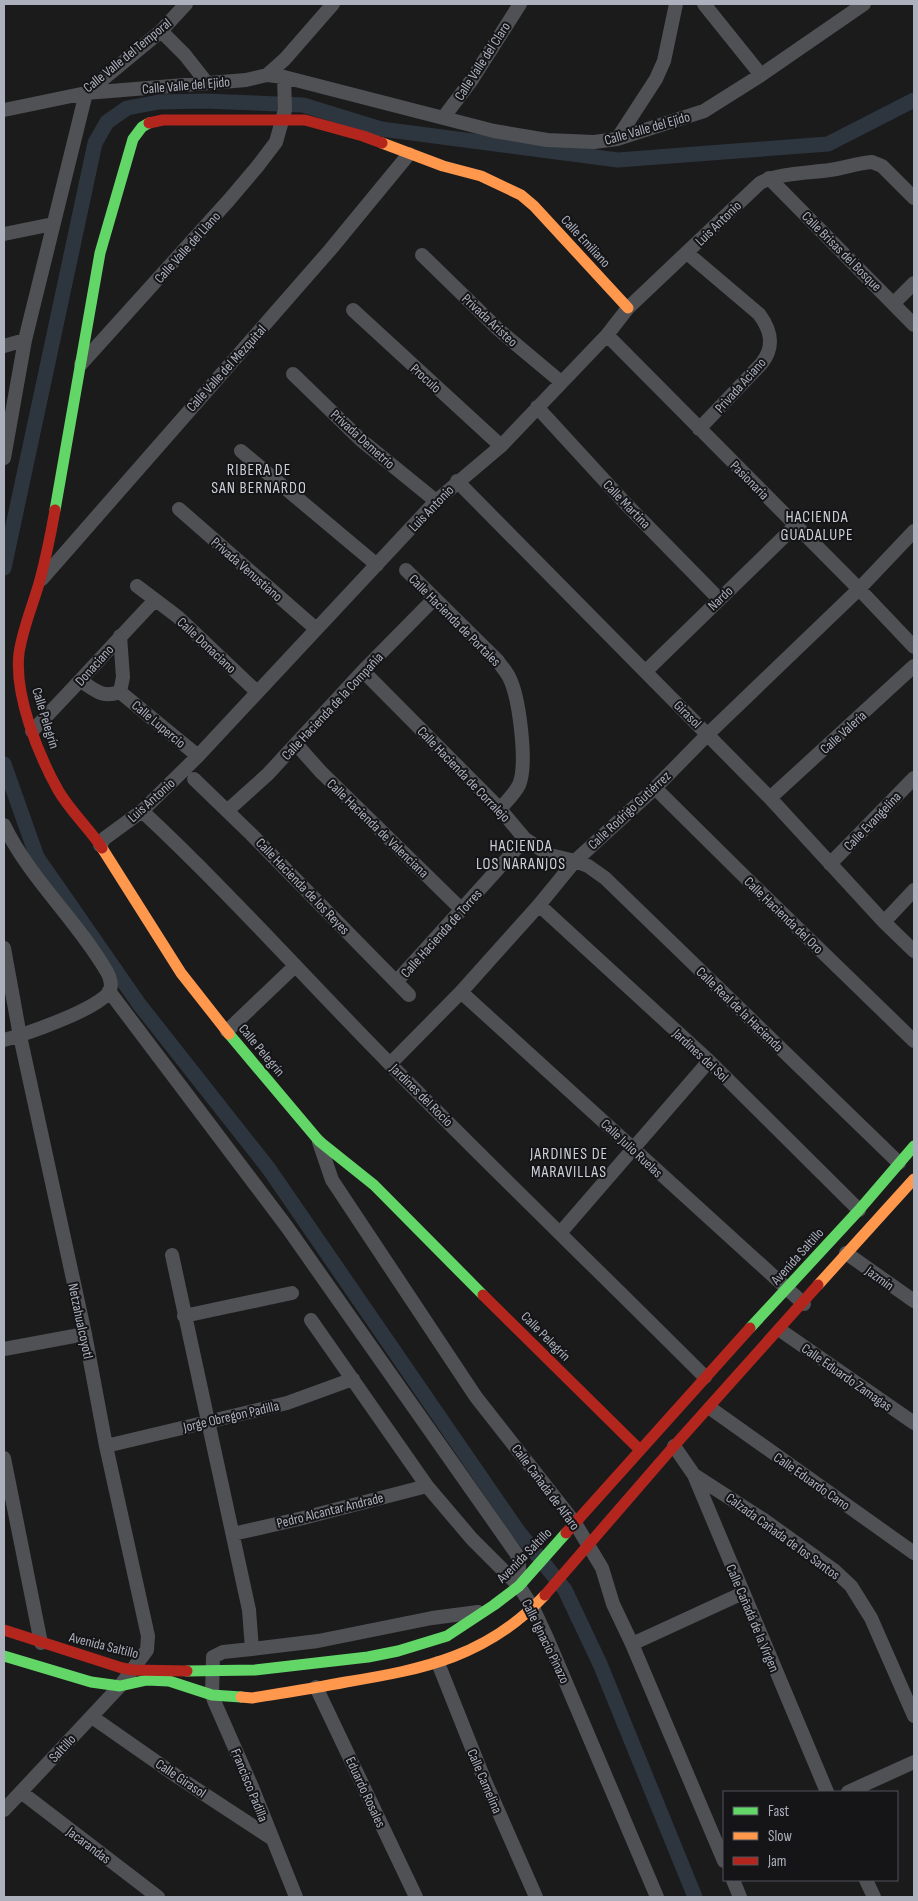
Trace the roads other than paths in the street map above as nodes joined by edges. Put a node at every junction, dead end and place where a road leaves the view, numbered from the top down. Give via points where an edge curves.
1 (186, 4) edge
2 (333, 4) edge
3 (520, 4) edge
4 (676, 4) edge
5 (704, 4) edge
6 (864, 4) edge
7 (161, 31) junction
8 (267, 75) junction
9 (761, 76) junction
10 (284, 77) junction
11 (207, 83) junction
12 (86, 92) junction
13 (4, 110) edge
14 (443, 118) junction
15 (284, 119) junction
16 (617, 139) junction
17 (409, 154) junction
18 (769, 178) junction
19 (914, 198) edge
20 (53, 224) junction
21 (4, 234) edge
22 (687, 253) junction
23 (422, 255) dead end
24 (914, 282) edge
25 (894, 303) junction
26 (628, 308) junction
27 (353, 310) dead end
28 (914, 325) edge
29 (607, 335) junction
30 (25, 340) junction
31 (4, 346) edge
32 (79, 366) junction
33 (293, 374) dead end
34 (561, 382) junction
35 (537, 407) junction
36 (700, 429) junction
37 (501, 446) junction
38 (242, 451) dead end
39 (4, 458) edge
40 (457, 481) junction
41 (436, 501) junction
42 (179, 509) dead end
43 (795, 526) junction
44 (914, 531) edge
45 (377, 565) junction
46 (406, 570) dead end
47 (40, 580) junction
48 (137, 586) dead end
49 (859, 589) junction
50 (719, 598) junction
51 (434, 599) junction
52 (155, 600) junction
53 (315, 628) junction
54 (120, 636) junction
55 (914, 647) edge
56 (914, 666) edge
57 (362, 671) junction
58 (646, 671) junction
59 (81, 681) junction
60 (120, 692) junction
61 (257, 692) junction
62 (32, 731) junction
63 (708, 734) junction
64 (296, 744) junction
65 (198, 756) junction
66 (914, 778) edge
67 (194, 779) dead end
68 (655, 788) junction
69 (770, 798) junction
70 (500, 809) junction
71 (142, 810) junction
72 (227, 810) junction
73 (4, 824) edge
74 (525, 839) junction
75 (100, 845) junction
76 (575, 861) junction
77 (830, 864) junction
78 (914, 890) edge
79 (539, 904) junction
80 (461, 909) junction
81 (884, 922) junction
82 (4, 948) edge
83 (914, 952) edge
84 (295, 966) junction
85 (396, 982) junction
86 (109, 991) junction
87 (461, 992) junction
88 (409, 995) dead end
89 (227, 1031) junction
90 (20, 1036) junction
91 (4, 1040) edge
92 (914, 1040) edge
93 (709, 1061) junction
94 (390, 1064) junction
95 (319, 1141) junction
96 (914, 1146) edge
97 (633, 1149) junction
98 (899, 1163) junction
99 (914, 1180) edge
100 (859, 1210) junction
101 (562, 1232) junction
102 (846, 1253) junction
103 (172, 1255) dead end
104 (787, 1290) junction
105 (292, 1293) dead end
106 (914, 1302) edge
107 (804, 1304) junction
108 (184, 1316) junction
109 (311, 1320) dead end
110 (780, 1330) junction
111 (84, 1334) junction
112 (4, 1349) edge
113 (705, 1377) junction
114 (353, 1379) junction
115 (710, 1408) junction
116 (208, 1422) junction
117 (914, 1423) edge
118 (106, 1446) junction
119 (674, 1446) junction
120 (640, 1450) junction
121 (4, 1458) edge
122 (694, 1475) junction
123 (427, 1486) junction
124 (572, 1528) junction
125 (233, 1534) junction
126 (584, 1550) junction
127 (914, 1553) edge
128 (519, 1586) junction
129 (742, 1593) junction
130 (533, 1608) junction
131 (484, 1612) junction
132 (4, 1630) edge
133 (41, 1643) junction
134 (632, 1644) junction
135 (252, 1648) junction
136 (4, 1656) edge
137 (438, 1663) junction
138 (133, 1670) junction
139 (213, 1672) junction
140 (120, 1686) junction
141 (316, 1687) junction
142 (212, 1695) junction
143 (92, 1716) junction
144 (914, 1716) edge
145 (914, 1762) edge
146 (827, 1791) edge
147 (850, 1791) edge
148 (21, 1792) junction
149 (4, 1810) edge
150 (271, 1838) junction
151 (721, 1846) edge
152 (733, 1881) edge
153 (866, 1881) edge
154 (158, 1897) edge
155 (296, 1897) edge
156 (416, 1897) edge
157 (536, 1897) edge
158 (657, 1897) edge
159 (740, 1897) edge
160 (874, 1897) edge

1 - 7 street, Calle Valle del Temporal
2 - 8 street
3 - 14 street, Calle Valle del Claro via 471,82
4 - 16 street via 664,61 646,97
5 - 9 street
6 - 9 street, Calle Valle del Ejido
7 - 11 street
7 - 12 street, Calle Valle del Temporal
8 - 10 street, Calle Valle del Ejido
8 - 11 street, Calle Valle del Ejido
9 - 16 street, Calle Valle del Ejido via 704,111
10 - 14 street, Calle Valle del Ejido
10 - 15 street
11 - 12 street, Calle Valle del Ejido
12 - 13 street, Calle Valle del Temporal
12 - 20 street
14 - 16 street, Calle Valle del Ejido via 547,140 594,142
15 - 17 street, Calle Emiliano via 305,120 362,136
15 - 32 street, Calle Valle del Llano via 276,142 258,166
15 - 32 street, Calle Pelegrín via 163,120 148,122 139,129 133,139 100,253
17 - 26 street, Calle Emiliano via 481,176 521,195
17 - 47 street, Calle Valle del Mezquital via 330,250
18 - 19 street via 872,162 882,166
18 - 22 street, Luis Antonio
18 - 25 street, Calle Brisas del Bosque
20 - 21 street
20 - 30 street
22 - 26 street, Luis Antonio
22 - 36 street, Privada Aciano via 758,314 765,322 771,345 768,356
23 - 34 street, Privada Aristeo via 499,330
24 - 25 street
25 - 28 street, Calle Brisas del Bosque
26 - 29 street, Luis Antonio
27 - 37 street, Proculo
29 - 34 street, Luis Antonio
29 - 36 street, Pasionaria
30 - 31 street
30 - 39 street
32 - 47 street, Calle Pelegrín
33 - 41 street, Privada Demetrio via 361,440
34 - 35 street, Luis Antonio
35 - 37 street, Luis Antonio
35 - 50 street, Calle Martina
36 - 43 street, Pasionaria
37 - 40 street, Luis Antonio
38 - 45 street
40 - 41 street, Luis Antonio
40 - 58 street, Girasol
41 - 45 street, Luis Antonio
42 - 53 street, Privada Venustiano
43 - 49 street, Pasionaria
43 - 50 street, Nardo
44 - 49 street, Calle Rodrigo Gutiérrez
45 - 53 street, Luis Antonio
46 - 51 street, Calle Hacienda de Portales
47 - 62 street, Calle Pelegrín via 25,624 19,655 24,705
48 - 52 street, Calle Donaciano
49 - 55 street, Pasionaria
49 - 63 street, Calle Rodrigo Gutiérrez
50 - 58 street, Nardo
51 - 57 street, Calle Hacienda de la Compañía
51 - 70 street, Calle Hacienda de Portales via 498,661 513,686 523,770 519,786
52 - 54 street, Donaciano
52 - 61 street, Calle Donaciano via 178,617
53 - 61 street, Luis Antonio
54 - 59 street, Donaciano
54 - 60 street via 123,677
56 - 69 street, Calle Valeria
57 - 64 street, Calle Hacienda de la Compañía
57 - 70 street, Calle Hacienda de Corralejo
58 - 63 street, Girasol
59 - 60 street via 102,694
59 - 62 street, Donaciano
60 - 65 street, Calle Lupercio
61 - 65 street, Luis Antonio
62 - 75 street, Calle Pelegrín via 59,792
63 - 68 street, Calle Rodrigo Gutiérrez
63 - 69 street, Girasol
64 - 72 street, Calle Hacienda de la Compañía
64 - 80 street, Calle Hacienda de Valenciana
65 - 71 street, Luis Antonio
66 - 77 street, Calle Evangelina
67 - 72 street, Calle Hacienda de los Reyes
68 - 76 street, Calle Rodrigo Gutiérrez
68 - 92 street, Calle Hacienda del Oro
69 - 77 street, Girasol
70 - 74 street, Calle Hacienda de Corralejo
71 - 75 street, Luis Antonio
71 - 84 street, Jardines del Rocío via 252,918
72 - 85 street, Calle Hacienda de los Reyes
73 - 86 street via 30,868 107,973
74 - 76 street, Calle Hacienda de Corralejo via 550,855
74 - 80 street, Calle Hacienda de Torres
75 - 89 street, Calle Pelegrín via 181,972
76 - 79 street, Calle Rodrigo Gutiérrez
76 - 98 street, Calle Real de la Hacienda via 605,878
77 - 81 street, Girasol
78 - 81 street
79 - 87 street, Calle Rodrigo Gutiérrez
79 - 93 street, Jardines del Sol
80 - 85 street, Calle Hacienda de Torres
81 - 83 street, Girasol
82 - 90 street, Netzahualcoyotl
84 - 89 street
84 - 94 street, Jardines del Rocío
85 - 88 street, Calle Hacienda de los Reyes
86 - 90 street via 92,1006
86 - 128 street via 287,1227 516,1553
87 - 94 street, Calle Rodrigo Gutiérrez
87 - 97 street, Calle Julio Ruelas
89 - 95 street, Calle Pelegrín
90 - 91 street
90 - 111 street, Netzahualcoyotl
93 - 97 street
93 - 100 street, Jardines del Sol
94 - 101 street, Jardines del Rocío
95 - 120 street, Calle Pelegrín via 398,1208
95 - 124 street, Calle Cañadá de Alfaro via 332,1180 476,1397
96 - 98 street, Avenida Saltillo
97 - 101 street
97 - 104 street, Calle Julio Ruelas
98 - 100 street, Avenida Saltillo
99 - 102 street, Avenida Saltillo
100 - 104 street, Avenida Saltillo
101 - 113 street, Jardines del Rocío
102 - 106 street, Jazmín
102 - 107 street, Avenida Saltillo
103 - 108 street
104 - 107 street, Calle Julio Ruelas
104 - 113 street, Avenida Saltillo
105 - 108 street
107 - 110 street, Avenida Saltillo
108 - 116 street
109 - 114 street, Calle Ignacio Pinazo
110 - 115 street, Avenida Saltillo
110 - 117 street, Calle Eduardo Zamagas
111 - 112 street
111 - 118 street, Netzahualcoyotl
113 - 120 street, Avenida Saltillo
114 - 116 street, Jorge Obregon Padilla via 288,1403
114 - 123 street, Calle Ignacio Pinazo
115 - 119 street, Avenida Saltillo
115 - 127 street, Calle Eduardo Cano
116 - 118 street, Jorge Obregon Padilla
116 - 125 street
118 - 138 street, Netzahualcoyotl via 148,1636 147,1650
119 - 122 street, Calle Cañadá de la Virgen
119 - 126 street, Avenida Saltillo
120 - 124 street, Avenida Saltillo
121 - 133 street
122 - 129 street, Calle Cañadá de la Virgen
122 - 144 street, Calzada Cañada de los Santos via 764,1520 851,1586 871,1618
123 - 125 street, Pedro Alcantar Andrade
123 - 128 street, Calle Ignacio Pinazo via 472,1539
124 - 126 street, Calle Cañadá de Alfaro
124 - 128 street, Avenida Saltillo
125 - 135 street via 249,1610
126 - 130 street, Avenida Saltillo
126 - 134 street, Calle Cañadá de Alfaro via 602,1568 613,1604
128 - 130 street, Calle Ignacio Pinazo
128 - 131 street, Avenida Saltillo
129 - 134 street
129 - 146 street, Calle Cañadá de la Virgen
130 - 137 street, Avenida Saltillo via 501,1633
130 - 158 street, Calle Ignacio Pinazo
131 - 135 street via 432,1618 318,1641
131 - 139 street, Avenida Saltillo via 447,1636 398,1651 255,1670
132 - 133 street, Avenida Saltillo
133 - 138 street, Avenida Saltillo
134 - 151 street, Calle Cañadá de Alfaro
135 - 139 street via 223,1652 213,1657
136 - 140 street, Avenida Saltillo via 82,1680
137 - 141 street, Avenida Saltillo via 403,1673
137 - 157 street, Calle Camelina via 484,1781
138 - 139 street, Avenida Saltillo
138 - 140 street, Netzahualcoyotl
139 - 142 street, Francisco Padilla
140 - 142 street, Avenida Saltillo via 147,1680 169,1681
140 - 143 street, Saltillo
141 - 142 street, Avenida Saltillo via 252,1698
141 - 156 street, Eduardo Rosales
142 - 150 street, Francisco Padilla
143 - 148 street, Saltillo
143 - 150 street, Calle Girasol
145 - 147 street
148 - 149 street, Saltillo
148 - 154 street, Jacarandas
150 - 155 street, Francisco Padilla
152 - 159 street
153 - 160 street

